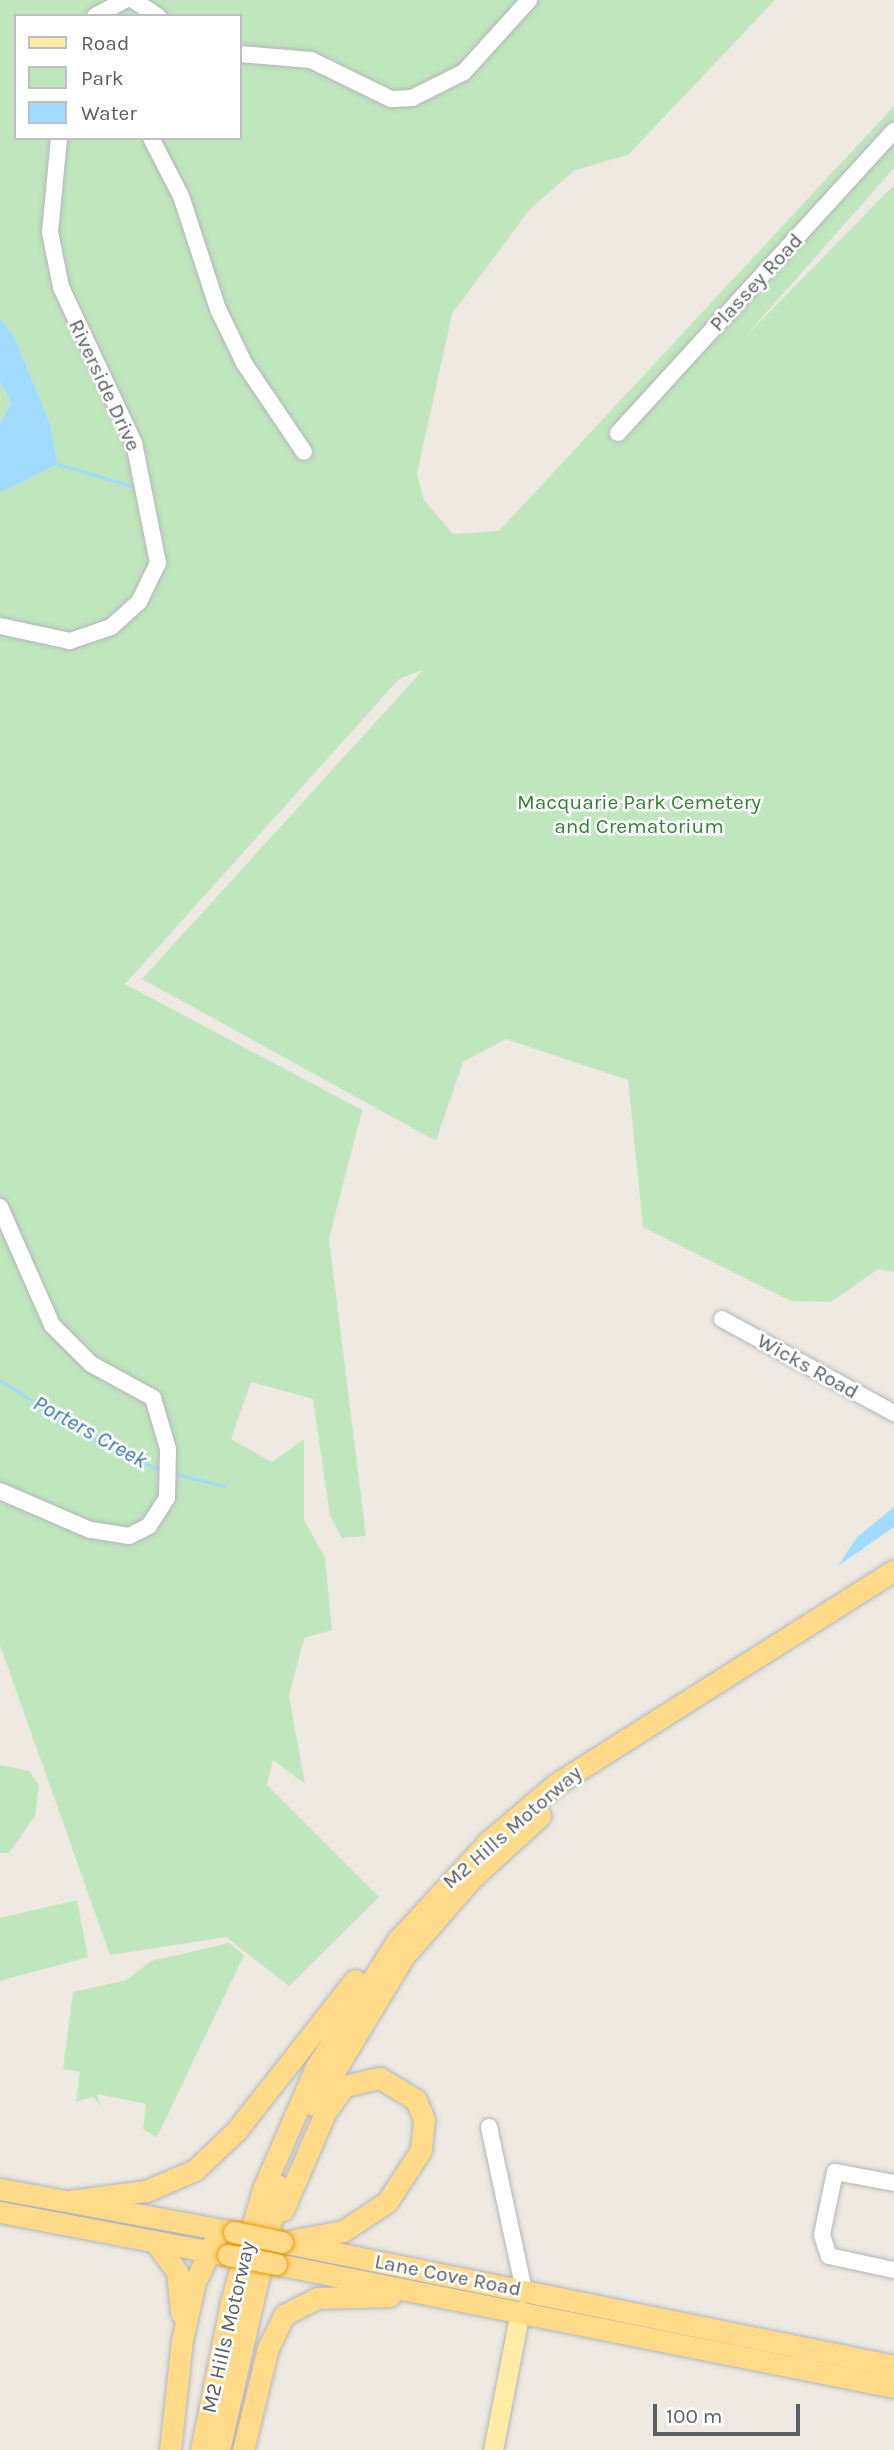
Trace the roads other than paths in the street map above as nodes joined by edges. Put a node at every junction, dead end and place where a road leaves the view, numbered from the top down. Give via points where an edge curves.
1 (125, 0) edge
2 (134, 0) edge
3 (529, 0) edge
4 (101, 13) edge
5 (155, 14) edge
6 (242, 54) edge
7 (894, 131) edge
8 (59, 140) edge
9 (152, 140) edge
10 (618, 433) dead end
11 (304, 452) dead end
12 (0, 626) edge
13 (0, 1207) edge
14 (722, 1319) dead end
15 (894, 1413) edge
16 (0, 1491) edge
17 (894, 1570) edge
18 (894, 1585) edge
19 (438, 1892) junction
20 (489, 2127) dead end
21 (894, 2183) edge
22 (0, 2189) edge
23 (69, 2201) junction
24 (0, 2212) edge
25 (227, 2231) junction
26 (154, 2241) junction
27 (282, 2242) junction
28 (219, 2254) junction
29 (267, 2263) junction
30 (894, 2270) edge
31 (524, 2290) junction
32 (444, 2297) junction
33 (520, 2311) junction
34 (182, 2340) junction
35 (894, 2366) edge
36 (894, 2387) edge
37 (170, 2450) edge
38 (201, 2450) edge
39 (219, 2450) edge
40 (243, 2450) edge
41 (493, 2450) edge

1 - 4 street
2 - 5 street
3 - 6 street via 464,72 412,99 391,100 311,60
7 - 10 street, Plassey Road
8 - 12 street, Riverside Drive via 50,232 61,287 134,443 158,563 139,602 111,627 70,641
9 - 11 street via 189,217 218,309 244,363
13 - 16 street via 61,1337 91,1364 157,1403 168,1467 167,1498 149,1526 118,1536
14 - 15 street, Wicks Road
17 - 19 highway, M2 Hills Motorway via 597,1754 519,1815
18 - 29 highway, M2 Hills Motorway via 617,1757 466,1885 404,1956 345,2046 290,2154
19 - 23 highway via 414,1904 220,2150 170,2184
19 - 38 highway, M2 Hills Motorway via 358,1995 276,2157 237,2275
20 - 31 street
21 - 30 street via 835,2172 822,2235 829,2256
22 - 23 highway, Lane Cove Road
23 - 25 highway, Lane Cove Road
24 - 26 highway, Lane Cove Road
25 - 27 highway, Lane Cove Road, bridge
25 - 28 highway
26 - 28 highway, Lane Cove Road
26 - 34 highway via 177,2272
27 - 29 highway via 343,2231 387,2203 425,2136 420,2107 405,2089 387,2080 359,2079 335,2095
27 - 31 highway, Lane Cove Road
28 - 29 highway, Lane Cove Road, bridge
28 - 34 highway
29 - 32 highway, Lane Cove Road
29 - 39 highway, M2 Hills Motorway
31 - 33 highway
31 - 35 highway, Lane Cove Road via 683,2328
32 - 33 highway, Lane Cove Road
32 - 40 highway via 324,2297 288,2311 268,2348
33 - 36 highway, Lane Cove Road
33 - 41 main road
34 - 37 highway

